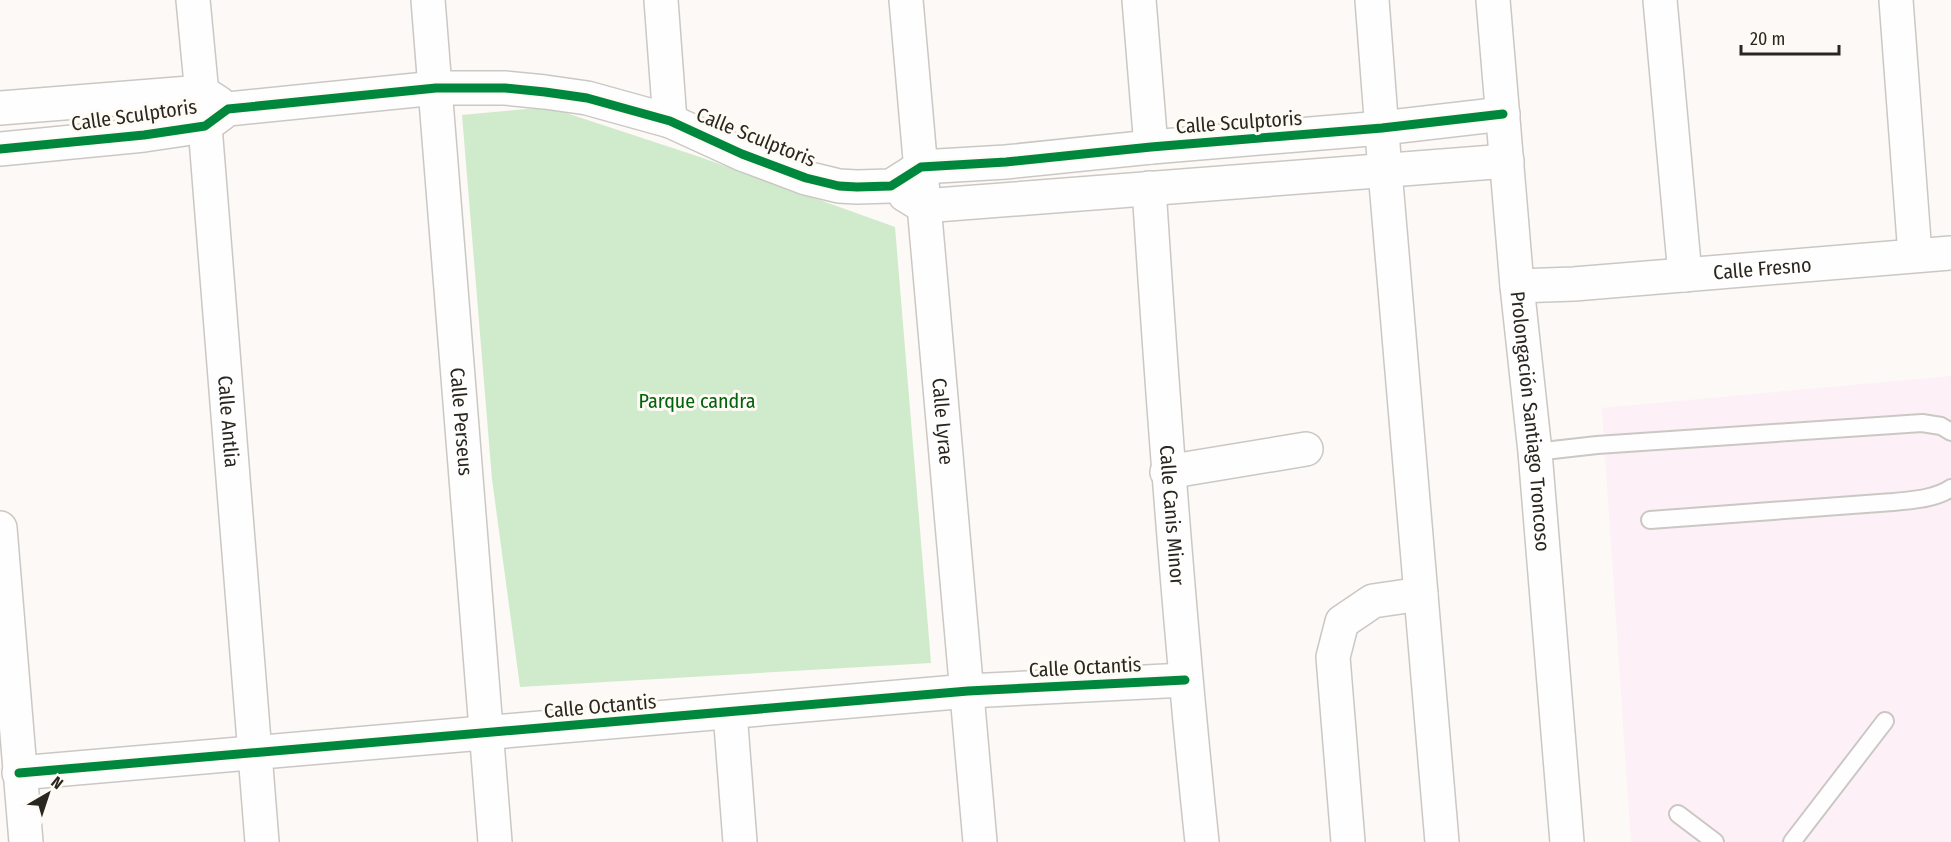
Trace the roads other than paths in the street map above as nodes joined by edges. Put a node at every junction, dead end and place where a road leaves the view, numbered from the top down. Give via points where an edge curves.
1 (193, 0) edge
2 (428, 0) edge
3 (661, 0) edge
4 (906, 0) edge
5 (1139, 0) edge
6 (1372, 0) edge
7 (1494, 0) edge
8 (1660, 0) edge
9 (1896, 0) edge
10 (436, 88) junction
11 (0, 108) edge
12 (211, 109) junction
13 (1503, 114) junction
14 (670, 121) junction
15 (1382, 128) junction
16 (1151, 147) junction
17 (0, 148) edge
18 (1507, 161) junction
19 (921, 167) junction
20 (1385, 171) junction
21 (891, 186) junction
22 (1149, 188) junction
23 (923, 206) junction
24 (1951, 253) edge
25 (1915, 255) junction
26 (1684, 275) junction
27 (1517, 286) junction
28 (1951, 432) edge
29 (1306, 449) dead end
30 (1535, 452) junction
31 (1167, 472) junction
32 (1951, 488) edge
33 (1650, 520) dead end
34 (0, 528) edge
35 (1421, 594) junction
36 (1185, 680) junction
37 (968, 691) junction
38 (730, 712) junction
39 (1885, 721) dead end
40 (486, 733) junction
41 (254, 753) junction
42 (20, 773) junction
43 (1678, 814) dead end
44 (26, 842) edge
45 (262, 842) edge
46 (495, 842) edge
47 (740, 842) edge
48 (980, 842) edge
49 (1202, 842) edge
50 (1348, 842) edge
51 (1442, 842) edge
52 (1567, 842) edge
53 (1715, 842) edge
54 (1792, 842) edge

1 - 12 street, Calle Antlia
2 - 10 street, Calle Perseus
3 - 14 street
4 - 19 street, Calle Lyrae
5 - 16 street
6 - 15 street
7 - 13 street, Prolongación Santiago Troncoso
8 - 26 street
9 - 25 street
10 - 12 street, Calle Sculptoris
10 - 14 street, Calle Sculptoris via 545,92 587,98
10 - 40 street, Calle Perseus
11 - 12 street, Calle Sculptoris
12 - 17 street, Calle Sculptoris via 144,135
12 - 41 street, Calle Antlia
13 - 15 street, Calle Sculptoris
13 - 18 street, Prolongación Santiago Troncoso
14 - 21 street, Calle Sculptoris via 806,178 856,188
15 - 16 street, Calle Sculptoris
15 - 20 street
16 - 19 street, Calle Sculptoris
18 - 20 street
18 - 27 street, Prolongación Santiago Troncoso
19 - 21 street, Calle Sculptoris
19 - 23 street, Calle Lyrae
20 - 22 street
20 - 35 street
21 - 23 street
22 - 23 street
22 - 31 street, Calle Canis Minor
23 - 37 street, Calle Lyrae
24 - 25 street, Calle Fresno
25 - 26 street, Calle Fresno
26 - 27 street, Calle Fresno
27 - 30 street, Prolongación Santiago Troncoso
28 - 30 lane via 1922,423
29 - 31 street
30 - 52 street, Prolongación Santiago Troncoso
31 - 36 street, Calle Canis Minor
32 - 33 lane via 1926,498 1893,502
34 - 42 street
35 - 50 street via 1373,601 1342,622 1333,657
35 - 51 street
36 - 37 street, Calle Octantis
36 - 49 street, Calle Canis Minor
37 - 38 street, Calle Octantis
37 - 48 street, Calle Lyrae
38 - 40 street, Calle Octantis
38 - 47 street
39 - 54 lane
40 - 41 street, Calle Octantis
40 - 46 street, Calle Perseus
41 - 42 street, Calle Octantis
41 - 45 street, Calle Antlia
42 - 44 street
43 - 53 lane

